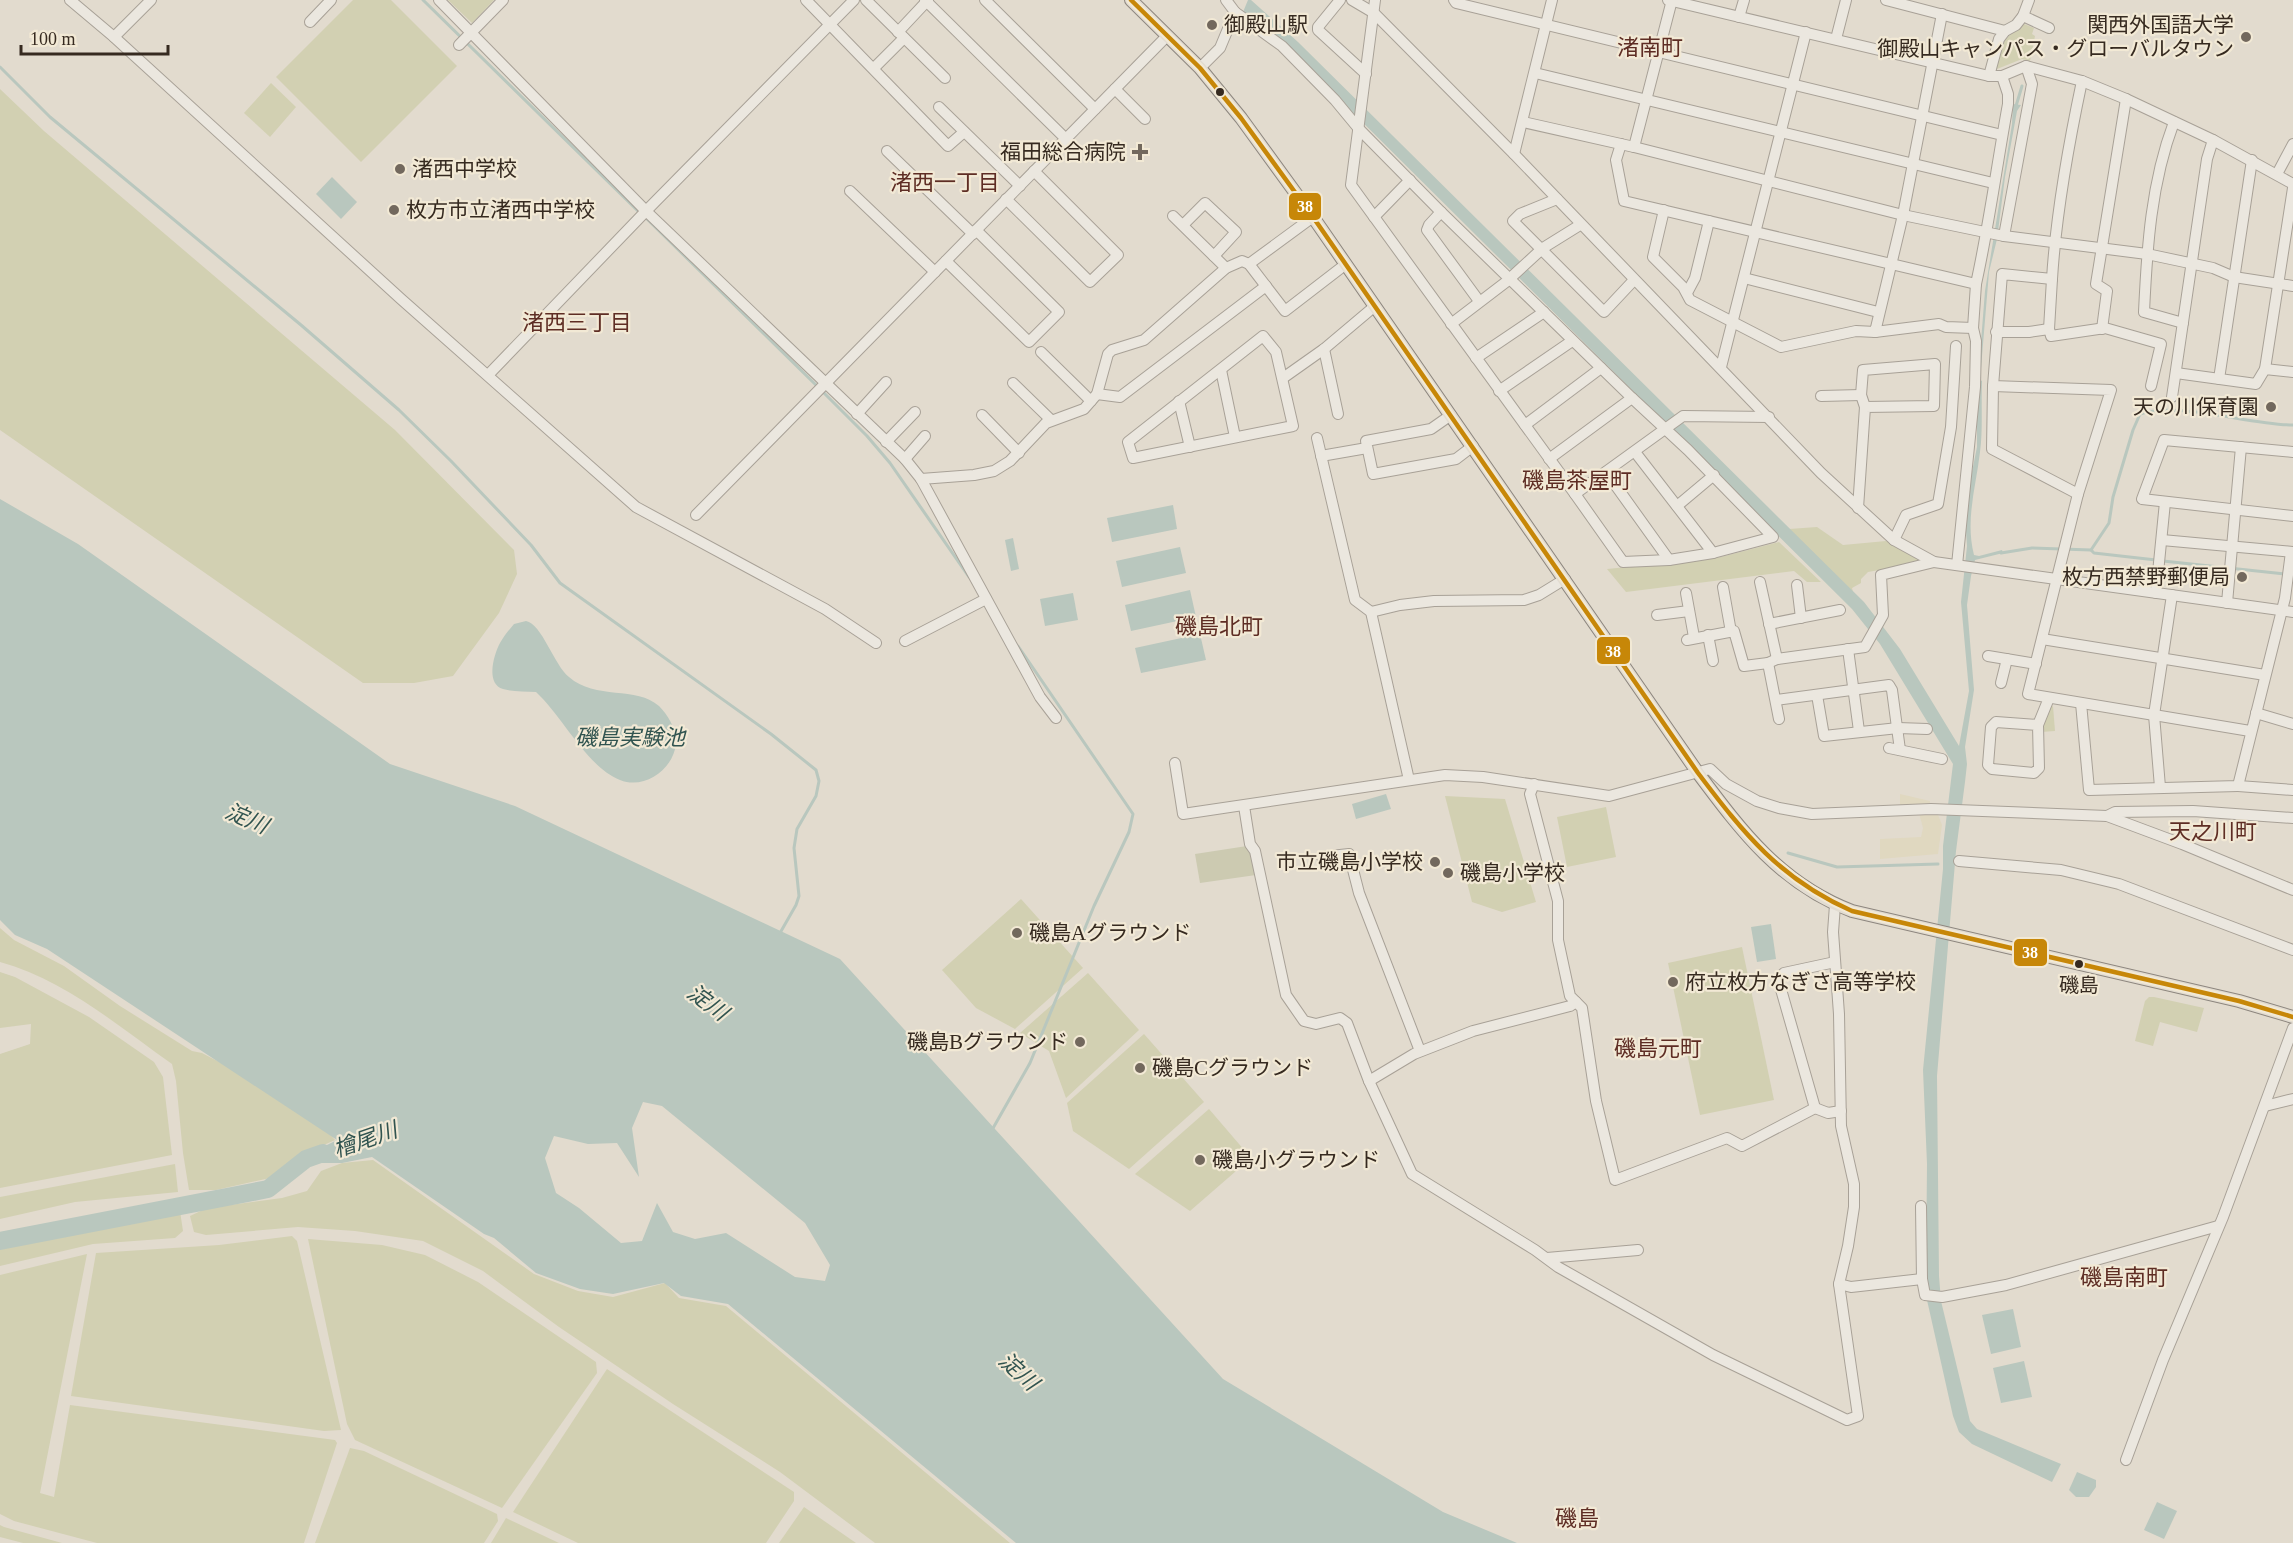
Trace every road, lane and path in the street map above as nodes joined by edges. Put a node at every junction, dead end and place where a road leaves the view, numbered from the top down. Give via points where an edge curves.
1 (70, 0) edge
2 (151, 0) edge
3 (332, 0) edge
4 (439, 0) edge
5 (503, 0) edge
6 (806, 0) edge
7 (854, 0) edge
8 (866, 0) edge
9 (985, 0) edge
10 (1131, 0) edge
11 (1226, 0) edge
12 (1240, 0) edge
13 (1340, 0) edge
14 (1352, 0) edge
15 (1375, 0) edge
16 (1454, 0) edge
17 (1552, 0) edge
18 (1670, 0) edge
19 (1744, 0) edge
20 (1846, 0) edge
21 (1886, 0) edge
22 (2029, 0) edge
23 (927, 1) edge
24 (1235, 12) junction
25 (1374, 13) junction
26 (1942, 14) junction
27 (1739, 16) junction
28 (2023, 16) junction
29 (310, 22) dead end
30 (830, 24) junction
31 (1546, 25) junction
32 (2049, 28) dead end
33 (2005, 31) junction
34 (1806, 32) junction
35 (470, 34) junction
36 (901, 35) junction
37 (1167, 36) junction
38 (114, 37) junction
39 (1836, 39) junction
40 (459, 45) dead end
41 (1659, 51) junction
42 (1934, 63) junction
43 (2026, 66) junction
44 (874, 68) junction
45 (1200, 68) junction
46 (1535, 73) junction
47 (1365, 74) junction
48 (1989, 76) junction
49 (2002, 76) junction
50 (945, 78) dead end
51 (2082, 81) junction
52 (1792, 84) junction
53 (1114, 89) junction
54 (2126, 99) junction
55 (1647, 100) junction
56 (939, 107) dead end
57 (1095, 109) junction
58 (1923, 115) junction
59 (1145, 119) dead end
60 (1523, 122) junction
61 (2174, 122) junction
62 (1359, 125) junction
63 (964, 132) junction
64 (1780, 132) junction
65 (2002, 135) junction
66 (1066, 139) junction
67 (2213, 140) junction
68 (1621, 144) junction
69 (2293, 144) edge
70 (1634, 147) junction
71 (887, 151) dead end
72 (1514, 153) junction
73 (2252, 160) junction
74 (1913, 164) junction
75 (1034, 171) junction
76 (2277, 174) junction
77 (1410, 180) junction
78 (1767, 181) junction
79 (1993, 183) junction
80 (1020, 186) junction
81 (2293, 186) edge
82 (850, 191) dead end
83 (1006, 199) junction
84 (1557, 200) junction
85 (1664, 210) junction
86 (646, 211) junction
87 (1441, 212) junction
88 (1903, 215) junction
89 (1173, 216) dead end
90 (1313, 217) junction
91 (1374, 217) junction
92 (1709, 220) junction
93 (1183, 225) junction
94 (1581, 225) junction
95 (974, 232) junction
96 (1755, 232) junction
97 (1988, 232) junction
98 (2004, 236) junction
99 (2054, 241) junction
100 (2101, 249) junction
101 (1541, 250) junction
102 (2147, 254) junction
103 (1214, 256) junction
104 (946, 261) junction
105 (1249, 264) junction
106 (1346, 264) junction
107 (1891, 264) junction
108 (2192, 264) junction
109 (1226, 268) junction
110 (935, 272) junction
111 (1511, 277) junction
112 (2234, 277) junction
113 (1744, 278) junction
114 (2052, 279) junction
115 (1634, 280) junction
116 (1976, 284) junction
117 (2278, 284) junction
118 (1266, 286) junction
119 (2293, 286) edge
120 (1687, 293) junction
121 (1479, 301) junction
122 (1375, 306) junction
123 (1544, 312) junction
124 (1878, 312) junction
125 (1733, 321) junction
126 (2183, 323) junction
127 (1451, 324) junction
128 (1973, 328) junction
129 (2049, 329) junction
130 (2102, 329) junction
131 (1875, 332) junction
132 (1996, 332) junction
133 (1572, 340) junction
134 (1956, 346) dead end
135 (1324, 349) junction
136 (1041, 352) dead end
137 (1476, 358) junction
138 (1721, 367) junction
139 (1601, 368) junction
140 (2265, 369) junction
141 (1221, 370) junction
142 (2293, 372) edge
143 (490, 373) dead end
144 (2176, 373) junction
145 (1283, 378) junction
146 (2219, 379) junction
147 (886, 382) dead end
148 (1013, 383) dead end
149 (825, 384) junction
150 (1993, 386) junction
151 (2151, 386) dead end
152 (1499, 391) junction
153 (1861, 395) junction
154 (1821, 396) dead end
155 (1094, 397) junction
156 (2172, 397) dead end
157 (1632, 398) junction
158 (1179, 401) junction
159 (1865, 407) junction
160 (915, 412) dead end
161 (857, 414) junction
162 (1338, 414) dead end
163 (982, 415) dead end
164 (1451, 416) junction
165 (1769, 417) junction
166 (1051, 420) junction
167 (1525, 425) junction
168 (1665, 430) junction
169 (925, 436) dead end
170 (1235, 438) junction
171 (1317, 438) dead end
172 (886, 442) junction
173 (1190, 447) junction
174 (1473, 447) junction
175 (2241, 447) junction
176 (1367, 448) junction
177 (1635, 452) junction
178 (2293, 452) edge
179 (1019, 453) junction
180 (1321, 456) junction
181 (905, 459) junction
182 (1549, 459) junction
183 (1606, 472) junction
184 (1714, 475) junction
185 (921, 479) junction
186 (1575, 494) junction
187 (2078, 494) junction
188 (2165, 502) junction
189 (1677, 506) junction
190 (1858, 508) junction
191 (2235, 508) junction
192 (696, 515) dead end
193 (2293, 516) edge
194 (1894, 540) junction
195 (2162, 540) junction
196 (2232, 546) junction
197 (2292, 552) edge
198 (1713, 553) junction
199 (1669, 560) junction
200 (1934, 562) junction
201 (1957, 565) junction
202 (1565, 579) junction
203 (2056, 579) junction
204 (1760, 582) dead end
205 (1797, 585) dead end
206 (1723, 587) dead end
207 (1686, 593) dead end
208 (2156, 593) junction
209 (2172, 595) junction
210 (986, 599) junction
211 (2227, 603) junction
212 (1840, 610) dead end
213 (2281, 610) junction
214 (1689, 611) junction
215 (1371, 612) junction
216 (2293, 612) edge
217 (1657, 615) dead end
218 (1801, 618) junction
219 (1769, 624) junction
220 (1731, 632) junction
221 (1707, 635) junction
222 (2042, 639) junction
223 (905, 641) dead end
224 (876, 643) dead end
225 (1848, 649) junction
226 (1988, 656) dead end
227 (2163, 658) junction
228 (2007, 659) junction
229 (1772, 661) junction
230 (1713, 662) dead end
231 (2036, 664) junction
232 (2265, 675) junction
233 (2001, 683) dead end
234 (1853, 690) junction
235 (1817, 695) junction
236 (2049, 698) junction
237 (1776, 700) junction
238 (2081, 703) junction
239 (2256, 713) junction
240 (2154, 715) junction
241 (1056, 718) dead end
242 (1779, 719) dead end
243 (2293, 724) edge
244 (2038, 725) junction
245 (1898, 728) junction
246 (1927, 729) dead end
247 (1859, 731) junction
248 (2250, 731) junction
249 (1942, 759) dead end
250 (1175, 763) dead end
251 (1698, 773) junction
252 (1409, 780) junction
253 (1534, 784) junction
254 (2238, 786) junction
255 (2160, 787) junction
256 (2293, 790) edge
257 (1244, 806) junction
258 (2107, 816) junction
259 (2293, 818) edge
260 (1322, 857) dead end
261 (1959, 861) dead end
262 (2293, 890) edge
263 (1835, 905) junction
264 (2293, 950) edge
265 (1835, 962) junction
266 (1576, 1002) junction
267 (2293, 1017) edge
268 (2293, 1028) edge
269 (1420, 1051) junction
270 (1369, 1081) junction
271 (2293, 1099) edge
272 (2265, 1106) junction
273 (1815, 1108) junction
274 (1840, 1111) junction
275 (1921, 1206) dead end
276 (2218, 1226) junction
277 (1638, 1250) dead end
278 (1547, 1258) junction
279 (1922, 1279) junction
280 (1839, 1284) junction
281 (2126, 1460) dead end

1 - 38 street
2 - 38 street
3 - 29 street
4 - 35 street
5 - 35 street
6 - 30 street
7 - 30 street
8 - 36 street
9 - 57 street
10 - 37 main road
11 - 24 street
12 - 24 street
13 - 47 street via 1318,30
14 - 25 street
15 - 25 street
16 - 31 street
17 - 31 street
18 - 27 street
18 - 41 street
19 - 27 street
20 - 39 street
21 - 26 street
22 - 28 street
23 - 36 street
23 - 66 street
24 - 45 street via 1220,48
24 - 62 street via 1282,46
25 - 47 street
25 - 72 street
26 - 33 street
26 - 42 street
27 - 34 street
28 - 32 street
28 - 33 street
30 - 44 street
30 - 86 street
31 - 41 street
31 - 46 street
33 - 48 street
34 - 39 street
34 - 52 street
35 - 40 street
35 - 86 street
36 - 44 street
36 - 50 street
37 - 45 main road
37 - 53 street
38 - 224 street via 636,507 825,609
39 - 42 street
41 - 52 street
41 - 55 street
42 - 48 street
42 - 58 street
43 - 49 street
43 - 51 street
43 - 98 street via 2032,84
44 - 63 street via 948,146
45 - 90 main road
46 - 55 street
46 - 60 street
47 - 62 street
48 - 49 street
49 - 65 street via 2008,94
51 - 54 street
51 - 99 street
52 - 58 street
52 - 64 street
53 - 57 street
53 - 59 street
54 - 61 street
54 - 100 street
55 - 64 street
55 - 70 street
56 - 63 street
57 - 66 street
58 - 65 street
58 - 74 street
60 - 68 street
60 - 72 street
61 - 67 street
61 - 102 street via 2163,151
62 - 77 street
62 - 91 street via 1351,185
63 - 80 street
64 - 74 street
64 - 78 street
65 - 79 street
66 - 75 street
67 - 73 street
67 - 108 street
68 - 70 street
68 - 85 street via 1616,160 1624,201
69 - 76 street
70 - 78 street
71 - 95 street
72 - 84 street
73 - 76 street
73 - 112 street
74 - 79 street
74 - 88 street
75 - 80 street
75 - 83 street via 1118,255 1097,278 1090,282
76 - 81 street
77 - 87 street
77 - 91 street
78 - 88 street
78 - 96 street
79 - 97 street
80 - 83 street
81 - 117 street
82 - 110 street
83 - 95 street
84 - 94 street
84 - 101 street via 1520,214 1513,221
85 - 92 street
85 - 120 street via 1653,257
86 - 143 street
86 - 149 street
87 - 111 street
87 - 121 street via 1427,230
88 - 97 street
88 - 107 street
89 - 93 street
90 - 105 street
90 - 106 main road
91 - 127 street
92 - 96 street
92 - 120 street via 1695,278
93 - 103 street
93 - 103 street via 1205,203 1236,232
94 - 101 street
94 - 115 street
95 - 104 street
95 - 104 street via 1059,312 1029,342
96 - 107 street
96 - 113 street
97 - 98 street
97 - 116 street
98 - 99 street
99 - 100 street
99 - 114 street
100 - 102 street
100 - 130 street via 2096,284 2107,291
101 - 111 street
101 - 115 street via 1591,292 1604,312
102 - 108 street
102 - 126 street via 2144,312
103 - 109 street
104 - 110 street
105 - 109 street via 1242,261
105 - 118 street
106 - 118 street via 1285,310
106 - 122 main road
107 - 116 street
107 - 124 street
108 - 112 street
108 - 126 street
109 - 155 street via 1144,340 1112,350
110 - 149 street
111 - 121 street
111 - 123 street
112 - 117 street
112 - 146 street
113 - 124 street
113 - 125 street
114 - 129 street
114 - 132 street via 2002,274
115 - 138 street
116 - 128 street
117 - 119 street
117 - 140 street
118 - 155 street via 1120,397
120 - 125 street via 1690,300
121 - 127 street
122 - 135 street
122 - 164 main road
123 - 133 street
123 - 137 street
124 - 131 street
125 - 131 street via 1781,347 1856,331
125 - 138 street
126 - 144 street
127 - 137 street
128 - 131 street via 1938,324
128 - 201 street via 1974,397
129 - 130 street via 2051,336
129 - 132 street
130 - 151 street via 2161,344
132 - 150 street
133 - 139 street
133 - 152 street
134 - 194 street via 1951,427 1938,504 1906,515
135 - 145 street
135 - 162 street
136 - 155 street
137 - 152 street
138 - 165 street
139 - 157 street
139 - 167 street
140 - 142 street
140 - 146 street via 2256,384
141 - 145 street via 1263,336 1276,352
141 - 158 street
141 - 170 street
144 - 146 street
144 - 156 street
145 - 170 street via 1293,426
147 - 161 street
148 - 166 street
149 - 161 street
149 - 192 street
150 - 187 street via 1992,449
150 - 187 street via 2110,390
152 - 167 street
153 - 154 street
153 - 159 street
153 - 159 street via 1863,370 1935,364 1934,406
155 - 166 street via 1084,409
157 - 168 street
157 - 182 street
158 - 173 street
158 - 173 street via 1128,442 1133,458
159 - 190 street
160 - 172 street
161 - 172 street
163 - 179 street
164 - 174 main road
164 - 176 street via 1431,429 1366,441
165 - 168 street via 1683,416
165 - 190 street
166 - 179 street
167 - 182 street
168 - 177 street
168 - 184 street
169 - 181 street
170 - 173 street
171 - 180 street
172 - 181 street
174 - 176 street via 1456,459 1373,474
174 - 202 main road
175 - 178 street
175 - 188 street via 2164,440 2142,499
175 - 191 street
176 - 180 street
177 - 183 street
177 - 189 street
179 - 185 street via 994,471
180 - 215 street via 1355,600
181 - 185 street
182 - 186 street
183 - 186 street
183 - 199 street
184 - 189 street
184 - 198 street via 1773,537
185 - 210 street
186 - 199 street via 1623,562
187 - 203 street
188 - 191 street
188 - 195 street
189 - 198 street
190 - 194 street
191 - 193 street
191 - 196 street
194 - 200 street
195 - 196 street
195 - 208 street
196 - 197 street
196 - 211 street
197 - 213 street
198 - 199 street
200 - 201 street
200 - 225 street via 1881,575 1880,622 1865,647
201 - 203 street
202 - 215 street via 1524,600 1434,601
202 - 251 main road
203 - 208 street
203 - 222 street
204 - 219 street
205 - 218 street
206 - 220 street
207 - 214 street
208 - 209 street
209 - 211 street
209 - 227 street
210 - 223 street
210 - 241 street via 1040,698
211 - 213 street
212 - 218 street
213 - 216 street
213 - 232 street
214 - 217 street
214 - 221 street via 1691,638
215 - 252 street
218 - 219 street
219 - 229 street
220 - 221 street
220 - 229 street via 1734,631 1744,666
221 - 230 street
222 - 227 street
222 - 231 street
225 - 229 street
225 - 234 street
226 - 228 street
227 - 232 street
227 - 240 street
228 - 231 street
228 - 233 street
229 - 237 street
231 - 236 street via 2028,694
232 - 239 street
234 - 235 street
234 - 245 street via 1889,685
234 - 247 street
235 - 237 street
235 - 247 street via 1824,736
236 - 238 street
236 - 244 street
237 - 242 street
238 - 240 street
238 - 255 street via 2089,790
239 - 243 street
239 - 248 street
240 - 248 street
240 - 255 street
244 - 244 street via 2039,768 2034,773 1992,769 1988,765 1991,727 1996,722
245 - 246 street
245 - 247 street
245 - 249 street via 1894,749
248 - 254 street
250 - 257 street via 1183,814
251 - 253 street via 1609,795
251 - 258 street via 1712,770 1737,791 1768,804 1812,814 1947,810
251 - 263 main road via 1737,826 1767,857
252 - 253 street via 1483,777
252 - 257 street
253 - 266 street via 1530,794 1558,901 1557,940 1570,996
254 - 255 street
254 - 256 street
257 - 270 street via 1286,995 1304,1021 1316,1024 1340,1018 1347,1023
258 - 259 street via 2115,812 2193,811
258 - 262 street
260 - 269 street via 1349,854 1359,893
261 - 264 street via 2061,870 2119,884
263 - 265 street
263 - 267 main road
265 - 273 street via 1784,973 1778,979
265 - 274 street
266 - 269 street via 1473,1031
266 - 273 street via 1582,1008 1596,1101 1615,1180 1728,1138 1742,1146
268 - 272 street
269 - 270 street
270 - 278 street via 1412,1174
271 - 272 street
272 - 276 street
273 - 274 street via 1828,1113
274 - 280 street via 1854,1184 1854,1207
275 - 279 street
276 - 279 street via 2006,1285 1942,1297 1925,1295
276 - 281 street
277 - 278 street
278 - 280 street via 1713,1355 1847,1420 1858,1416
279 - 280 street via 1851,1287

